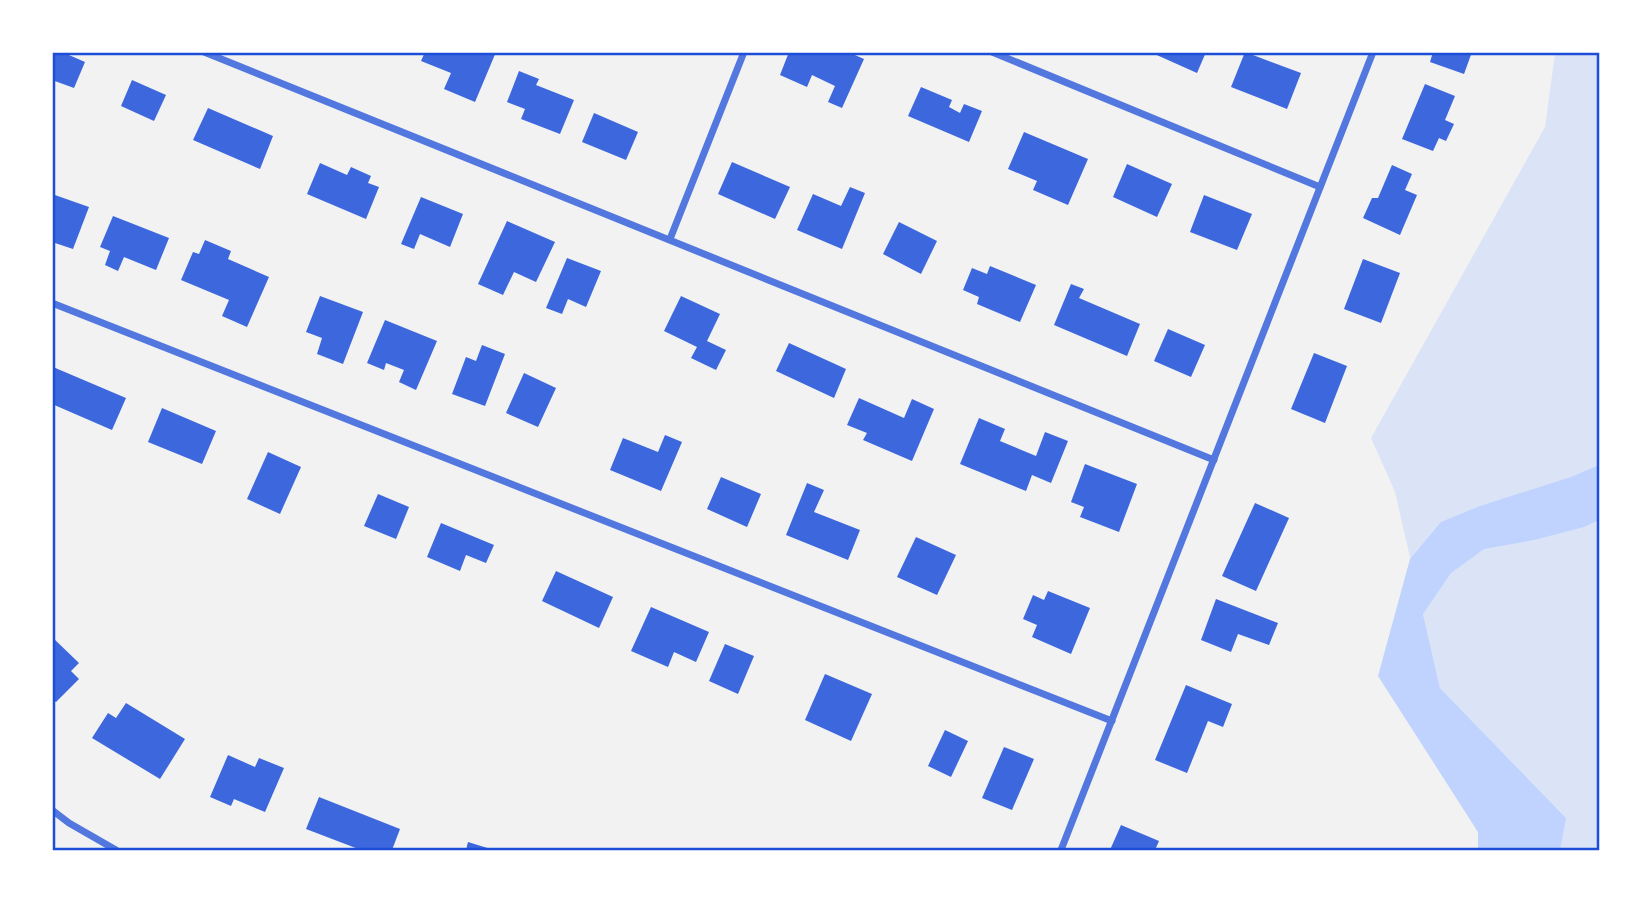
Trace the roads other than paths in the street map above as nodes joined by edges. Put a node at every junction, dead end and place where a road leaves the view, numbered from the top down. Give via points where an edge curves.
1 (204, 52) edge
2 (744, 52) edge
3 (992, 52) edge
4 (1373, 52) edge
5 (1321, 187) junction
6 (670, 239) junction
7 (52, 303) edge
8 (1214, 460) junction
9 (1112, 720) junction
10 (52, 810) edge
11 (117, 850) edge
12 (1061, 850) edge

1 - 6 street
2 - 6 street
3 - 5 street
4 - 5 street
5 - 8 street
6 - 8 street
7 - 9 street
8 - 9 street
9 - 12 street
10 - 11 street

